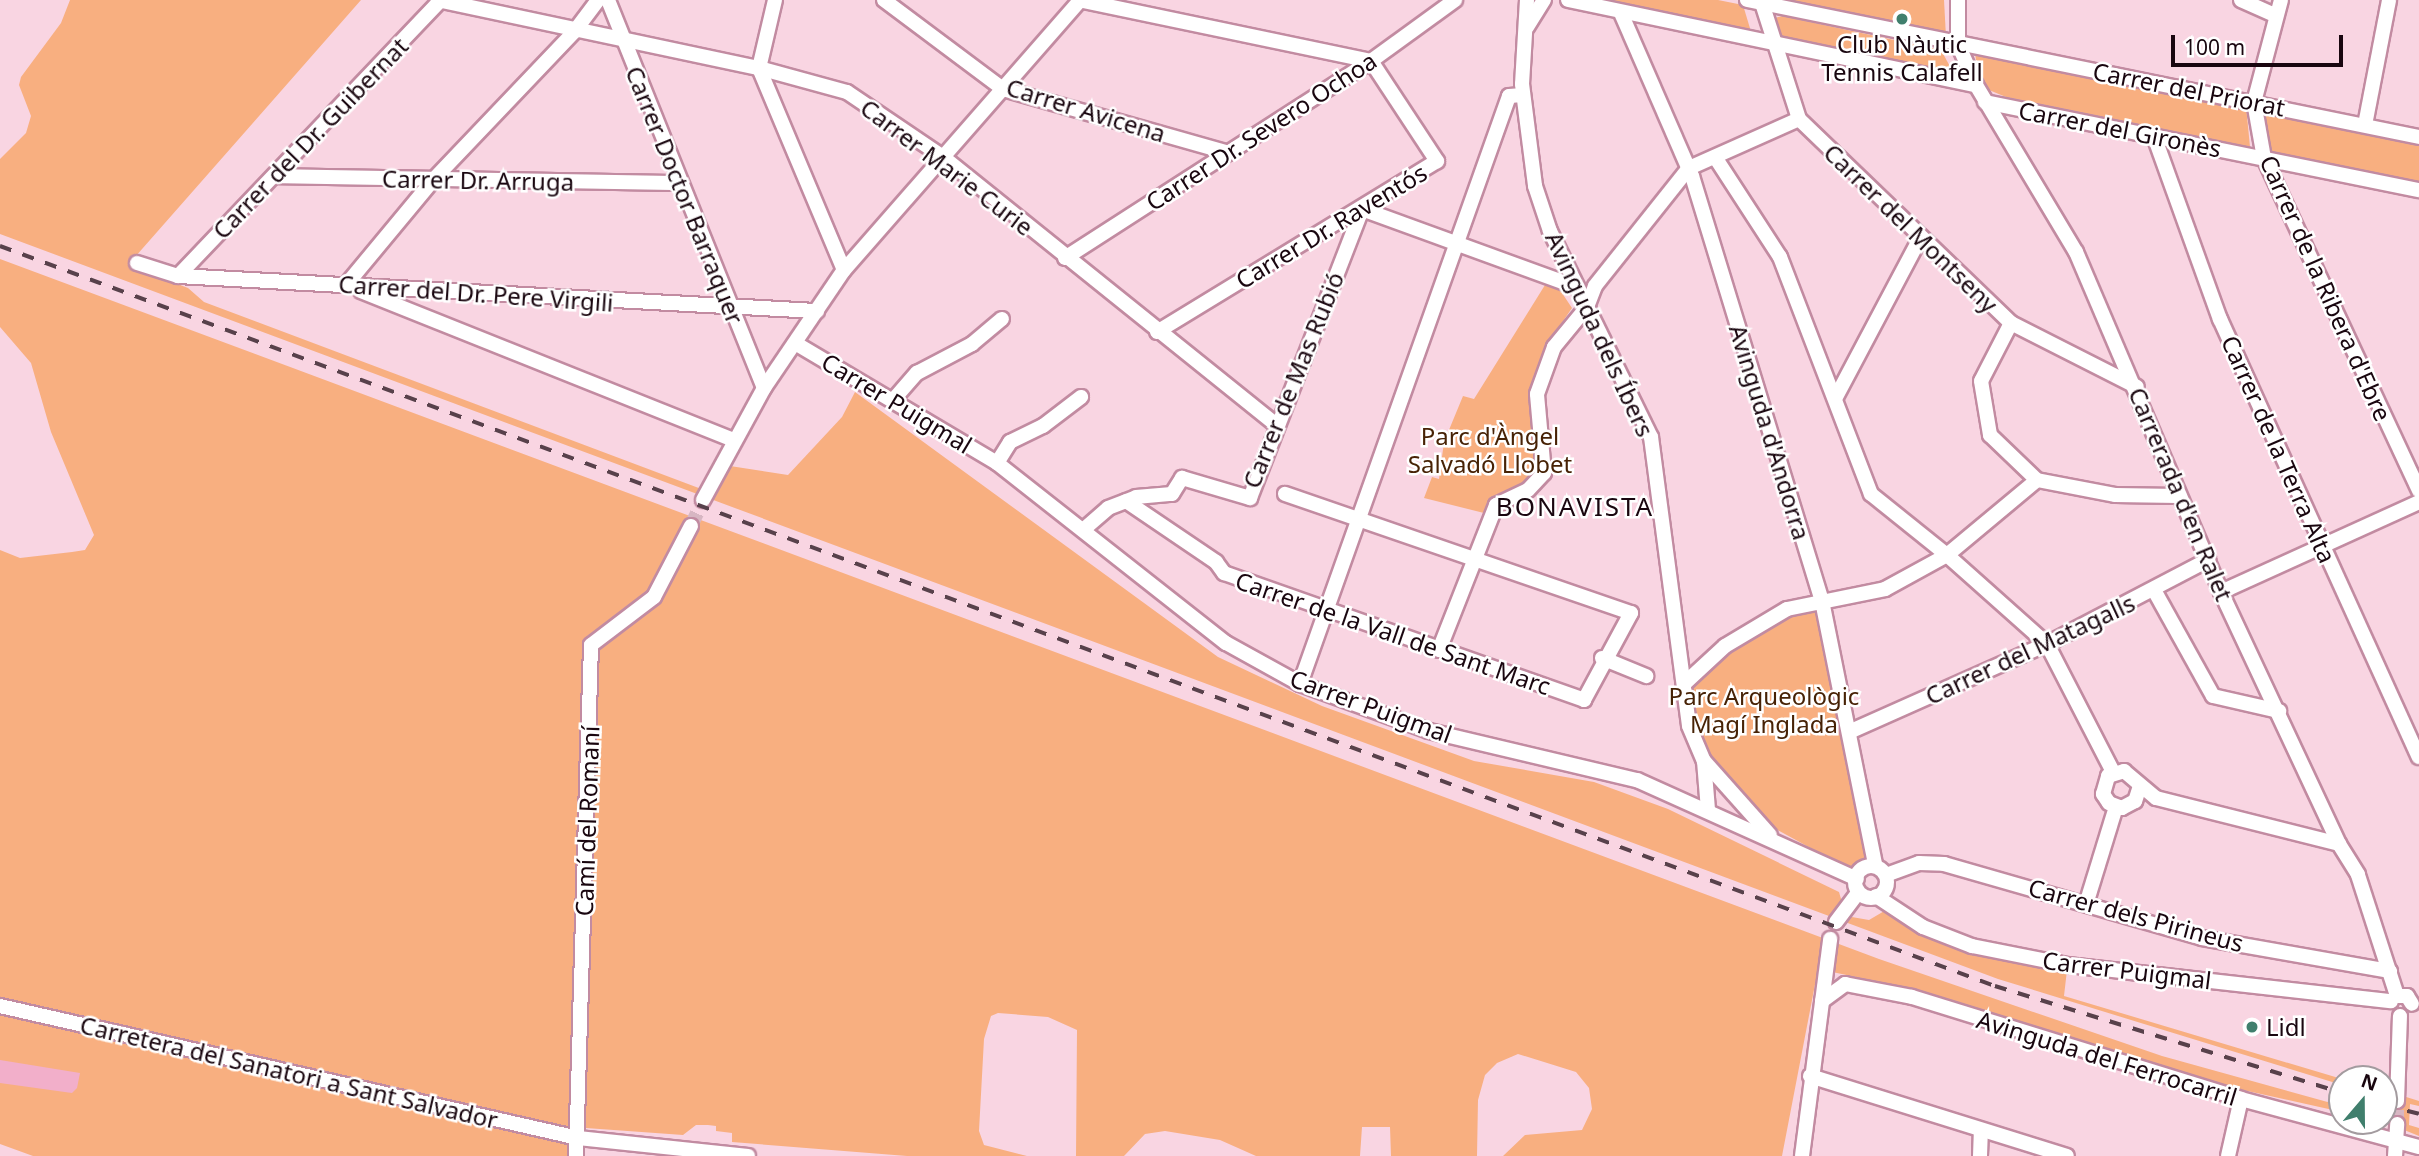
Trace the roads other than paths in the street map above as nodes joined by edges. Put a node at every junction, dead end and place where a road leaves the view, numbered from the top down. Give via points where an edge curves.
1 (440, 0) edge
2 (598, 0) edge
3 (607, 0) edge
4 (775, 0) edge
5 (884, 0) edge
6 (1079, 0) edge
7 (1455, 0) edge
8 (1527, 0) edge
9 (1544, 0) edge
10 (1568, 0) edge
11 (1747, 0) edge
12 (1958, 0) edge
13 (2241, 0) edge
14 (2281, 0) edge
15 (2389, 0) edge
16 (1762, 3) junction
17 (1621, 13) junction
18 (2275, 15) junction
19 (1524, 31) junction
20 (574, 32) junction
21 (624, 41) junction
22 (1771, 41) junction
23 (1958, 44) junction
24 (1371, 61) junction
25 (759, 68) junction
26 (1976, 85) junction
27 (1003, 89) junction
28 (1523, 94) junction
29 (1985, 102) junction
30 (2254, 102) junction
31 (1799, 119) junction
32 (2365, 125) junction
33 (2154, 136) junction
34 (2419, 137) edge
35 (1229, 153) junction
36 (943, 157) junction
37 (1715, 157) junction
38 (2264, 158) junction
39 (1689, 168) junction
40 (276, 176) junction
41 (434, 179) junction
42 (680, 184) junction
43 (2419, 190) edge
44 (1362, 209) junction
45 (1919, 240) junction
46 (1455, 243) junction
47 (1065, 258) junction
48 (137, 263) dead end
49 (844, 270) junction
50 (178, 276) junction
51 (346, 285) junction
52 (1576, 287) junction
53 (1587, 307) junction
54 (729, 309) junction
55 (817, 311) junction
56 (1002, 319) dead end
57 (2011, 323) junction
58 (1157, 332) junction
59 (795, 343) junction
60 (2137, 387) junction
61 (764, 388) junction
62 (1081, 397) dead end
63 (1836, 397) junction
64 (894, 399) junction
65 (1276, 425) junction
66 (733, 440) junction
67 (997, 463) junction
68 (2037, 480) junction
69 (2419, 491) edge
70 (1285, 494) dead end
71 (2178, 496) junction
72 (704, 500) tunnel mouth
73 (1126, 501) junction
74 (2419, 502) edge
75 (1357, 517) junction
76 (691, 526) tunnel mouth
77 (1083, 530) junction
78 (2323, 547) junction
79 (1947, 555) junction
80 (1472, 559) junction
81 (2208, 560) junction
82 (2154, 590) junction
83 (2221, 592) junction
84 (1822, 601) junction
85 (1325, 610) junction
86 (2047, 644) junction
87 (1438, 650) junction
88 (1602, 658) junction
89 (1646, 676) dead end
90 (1685, 683) junction
91 (1300, 684) junction
92 (2279, 710) junction
93 (1849, 732) junction
94 (2419, 757) edge
95 (1704, 761) junction
96 (2113, 772) junction
97 (1703, 780) junction
98 (1725, 785) junction
99 (2140, 786) junction
100 (1677, 797) junction
101 (1707, 806) junction
102 (2116, 807) junction
103 (1773, 838) junction
104 (2339, 844) junction
105 (1881, 870) junction
106 (1857, 886) junction
107 (1876, 896) junction
108 (2087, 901) junction
109 (1836, 922) dead end
110 (1830, 939) dead end
111 (2390, 971) junction
112 (2394, 999) junction
113 (1822, 1001) junction
114 (2416, 1004) edge
115 (0, 1006) edge
116 (2400, 1016) junction
117 (2398, 1073) edge
118 (1810, 1076) junction
119 (2241, 1099) junction
120 (1981, 1130) junction
121 (579, 1138) junction
122 (2419, 1147) edge
123 (2395, 1149) edge
124 (696, 1154) edge
125 (576, 1156) edge
126 (748, 1156) edge
127 (1802, 1156) edge
128 (1980, 1156) edge
129 (2067, 1156) edge
130 (2228, 1156) edge

1 - 20 street, Carrer Marie Curie
1 - 40 street, Carrer del Dr. Guibernat
2 - 20 street
3 - 21 street, Carrer Doctor Barraquer
4 - 25 street
5 - 27 street, Carrer Avicena
6 - 24 street
6 - 27 street
7 - 24 street, Carrer Dr. Severo Ochoa
8 - 19 street, Avinguda dels Íbers
9 - 19 street
10 - 17 street
11 - 16 street, Carrer del Priorat
12 - 23 street, Carrerada d'en Ralet
13 - 18 street
14 - 18 street, Carrer de la Ribera d'Ebre
15 - 32 street
16 - 22 street, Carrer del Montseny
16 - 23 street, Carrer del Priorat
17 - 22 street
17 - 39 street, Avinguda d'Andorra
18 - 30 street, Carrer de la Ribera d'Ebre
19 - 28 street, Avinguda dels Íbers
20 - 21 street, Carrer Marie Curie
20 - 41 street
21 - 25 street, Carrer Marie Curie
21 - 42 street, Carrer Doctor Barraquer
22 - 26 street
22 - 31 street, Carrer del Montseny
23 - 26 street, Carrerada d'en Ralet
23 - 30 street, Carrer del Priorat
24 - 35 street, Carrer Dr. Severo Ochoa
24 - 44 street, Carrer Dr. Raventós via 1437,161
25 - 36 street, Carrer Marie Curie via 847,92
25 - 49 street
26 - 29 street, Carrerada d'en Ralet
27 - 35 street, Carrer Avicena
27 - 36 street
28 - 46 street via 1510,96
28 - 52 street, Avinguda dels Íbers via 1535,186
29 - 33 street, Carrer del Gironès
29 - 60 street, Carrerada d'en Ralet via 2076,252
30 - 32 street, Carrer del Priorat
30 - 38 street, Carrer de la Ribera d'Ebre
31 - 37 street
31 - 45 street, Carrer del Montseny
32 - 34 street, Carrer del Priorat
33 - 38 street, Carrer del Gironès
33 - 78 street, Carrer de la Terra Alta via 2220,318
35 - 47 street, Carrer Dr. Severo Ochoa
36 - 47 street, Carrer Marie Curie
36 - 49 street
37 - 39 street
37 - 63 street via 1780,257
38 - 43 street, Carrer del Gironès
38 - 69 street, Carrer de la Ribera d'Ebre
39 - 53 street via 1595,286
39 - 84 street, Avinguda d'Andorra
40 - 41 street, Carrer Dr. Arruga
40 - 50 street, Carrer del Dr. Guibernat
41 - 42 street, Carrer Dr. Arruga
41 - 51 street
42 - 54 street, Carrer Doctor Barraquer
44 - 46 street
44 - 58 street, Carrer Dr. Raventós
44 - 65 street, Carrer de Mas Rubió
45 - 57 street, Carrer del Montseny
45 - 63 street
46 - 52 street
46 - 75 street
47 - 58 street, Carrer Marie Curie
48 - 50 street, Carrer del Dr. Pere Virgili
49 - 55 street
50 - 51 street, Carrer del Dr. Pere Virgili
51 - 54 street, Carrer del Dr. Pere Virgili
51 - 66 street
52 - 53 street, Avinguda dels Íbers
53 - 80 street via 1554,347 1537,394 1544,473 1528,490 1496,505
53 - 90 street, Avinguda dels Íbers via 1651,437
54 - 55 street, Carrer del Dr. Pere Virgili
54 - 61 street, Carrer Doctor Barraquer
55 - 59 street
56 - 64 street via 972,344 918,373
57 - 60 street, Carrer del Montseny
57 - 68 street via 1981,381 1990,435
58 - 65 street, Carrer Marie Curie
59 - 61 street
59 - 64 street, Carrer Puigmal
60 - 71 street, Carrerada d'en Ralet
61 - 66 street
62 - 67 street via 1043,426 1010,442
63 - 79 street via 1871,494
64 - 67 street, Carrer Puigmal
65 - 73 street, Carrer de Mas Rubió via 1250,498 1182,478 1172,494
66 - 72 street
67 - 77 street, Carrer Puigmal
68 - 71 street via 2115,495
68 - 79 street
70 - 75 street
71 - 81 street, Carrerada d'en Ralet
73 - 77 street, Carrer de Mas Rubió via 1108,508
73 - 85 street, Carrer de la Vall de Sant Marc via 1216,562 1224,573
74 - 78 street
75 - 80 street
75 - 85 street
76 - 121 street, Camí del Romaní via 654,597 591,645
77 - 91 street, Carrer Puigmal via 1226,643
78 - 83 street
78 - 94 street, Carrer de la Terra Alta
79 - 84 street via 1885,589
79 - 86 street
80 - 87 street
80 - 88 street, Carrer de la Vall de Sant Marc via 1630,613
81 - 82 street, Carrer del Matagalls
81 - 83 street, Carrerada d'en Ralet
82 - 86 street, Carrer del Matagalls
82 - 92 street via 2213,695
83 - 92 street, Carrerada d'en Ralet
84 - 90 street via 1787,609 1733,641
84 - 93 street, Avinguda d'Andorra
85 - 87 street, Carrer de la Vall de Sant Marc
85 - 91 street
86 - 93 street, Carrer del Matagalls
86 - 96 street
87 - 88 street, Carrer de la Vall de Sant Marc via 1584,700
88 - 89 street
90 - 95 street, Avinguda dels Íbers via 1689,726
91 - 100 street, Carrer Puigmal via 1429,731 1637,780
92 - 104 street, Carrerada d'en Ralet
93 - 105 street, Avinguda d'Andorra
95 - 97 street, Avinguda dels Íbers
95 - 98 street, Avinguda dels Íbers
96 - 99 street via 2128,772
96 - 102 street via 2104,781 2103,793
97 - 100 street
97 - 101 street, Avinguda dels Íbers
98 - 101 street
98 - 103 street, Avinguda dels Íbers
99 - 102 street via 2135,802
99 - 104 street via 2155,798
100 - 101 street, Carrer Puigmal
101 - 103 street, Carrer Puigmal
102 - 108 street
103 - 106 street, Carrer Puigmal
104 - 111 street, Carrerada d'en Ralet via 2358,875
105 - 106 street via 1866,867
105 - 107 street
105 - 108 street, Carrer dels Pirineus via 1933,862
106 - 107 street, Carrer Puigmal
106 - 109 street
107 - 112 street, Carrer Puigmal via 1923,927 1961,943 2068,965
108 - 111 street, Carrer dels Pirineus via 2202,938
110 - 113 street
111 - 112 street, Carrerada d'en Ralet
112 - 114 street via 2407,996
112 - 116 street via 2393,1012
113 - 118 street
113 - 119 street, Avinguda del Ferrocarril via 1845,984 1912,997
114 - 116 street
115 - 121 street, Carretera del Sanatori a Sant Salvador
116 - 117 street
118 - 120 street
118 - 127 street
119 - 123 street, Avinguda del Ferrocarril
119 - 130 street
120 - 128 street
120 - 129 street
121 - 124 street, Carretera del Sanatori a Sant Salvador
121 - 125 street, Camí del Romaní
122 - 123 street, Avinguda del Ferrocarril
124 - 126 street, Carretera del Sanatori a Sant Salvador

